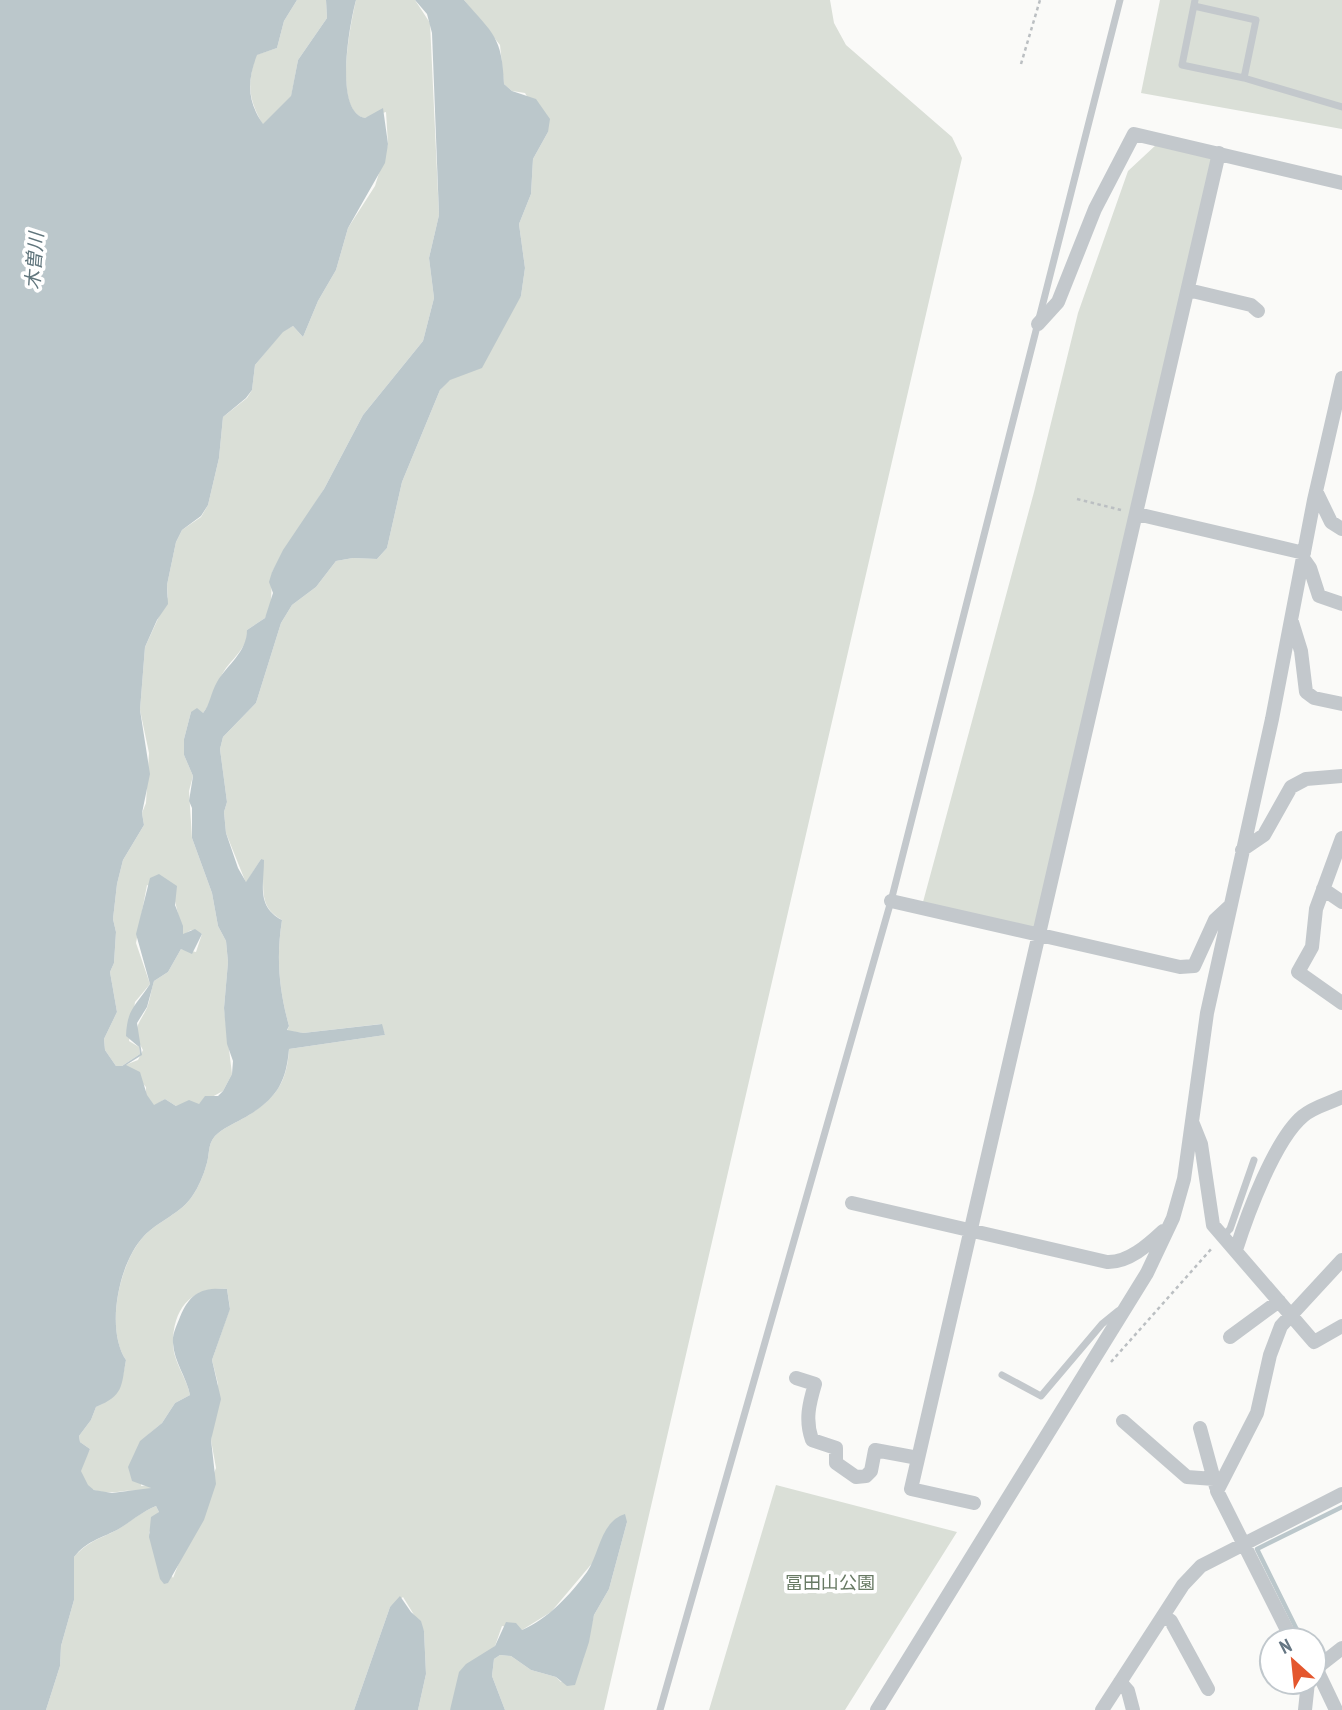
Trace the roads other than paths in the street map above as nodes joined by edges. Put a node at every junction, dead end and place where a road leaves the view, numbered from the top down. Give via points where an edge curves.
1 (1120, 0) edge
2 (1194, 3) edge
3 (1244, 78) junction
4 (1342, 107) edge
5 (1219, 153) junction
6 (1342, 183) edge
7 (1188, 290) junction
8 (1258, 312) dead end
9 (1038, 324) junction
10 (1342, 378) edge
11 (1316, 491) junction
12 (1137, 514) junction
13 (1342, 529) edge
14 (1303, 556) junction
15 (1342, 604) edge
16 (1291, 618) junction
17 (1342, 704) edge
18 (1342, 776) edge
19 (1342, 840) edge
20 (1242, 850) junction
21 (1323, 890) junction
22 (891, 901) junction
23 (1342, 902) edge
24 (1229, 907) junction
25 (1040, 935) junction
26 (1342, 1003) edge
27 (1342, 1097) edge
28 (1193, 1122) junction
29 (1254, 1160) dead end
30 (852, 1203) dead end
31 (1170, 1225) junction
32 (972, 1231) junction
33 (1223, 1237) junction
34 (1236, 1250) junction
35 (1342, 1260) edge
36 (1279, 1301) junction
37 (1128, 1303) junction
38 (1290, 1314) junction
39 (1225, 1322) dead end
40 (1342, 1326) edge
41 (1002, 1375) dead end
42 (796, 1378) dead end
43 (1123, 1420) dead end
44 (1200, 1428) dead end
45 (918, 1458) junction
46 (1216, 1485) junction
47 (1342, 1494) edge
48 (975, 1503) dead end
49 (1244, 1544) junction
50 (1163, 1616) junction
51 (1285, 1626) edge
52 (1342, 1648) edge
53 (1328, 1659) edge
54 (1120, 1682) junction
55 (1208, 1689) dead end
56 (1328, 1694) edge
57 (660, 1710) edge
58 (877, 1710) edge
59 (1102, 1710) edge
60 (1133, 1710) edge
61 (1336, 1710) edge

1 - 9 lane
2 - 3 lane via 1256,20
2 - 3 lane via 1182,65
3 - 4 lane
5 - 6 street
5 - 7 street
5 - 9 street via 1134,134 1095,209 1059,302
7 - 8 street via 1251,305
7 - 12 street
9 - 22 lane
10 - 11 street
11 - 13 street via 1331,522
11 - 14 street
12 - 14 street
12 - 25 street
14 - 15 street via 1319,596
14 - 16 street
16 - 17 street via 1306,692
16 - 20 street
18 - 20 street via 1306,779 1291,787 1264,835
19 - 21 street
20 - 24 street
21 - 23 street
21 - 26 street via 1312,947 1298,972
22 - 25 street
22 - 57 lane
24 - 25 street via 1215,920 1194,966 1180,967
24 - 28 street via 1206,1013
25 - 32 street
27 - 34 street via 1303,1115 1282,1144 1247,1215
28 - 31 street via 1184,1179
28 - 33 street via 1201,1144 1210,1217
29 - 33 lane via 1230,1229
30 - 32 street
31 - 32 street via 1147,1246 1117,1262
31 - 37 street
32 - 45 street
33 - 34 street
34 - 36 street
35 - 38 street
36 - 38 street
36 - 39 street via 1235,1333
37 - 41 lane via 1102,1324 1041,1396
37 - 58 street
38 - 40 street via 1314,1342
38 - 46 street via 1270,1355 1256,1413
42 - 45 street via 815,1384 808,1408 811,1440 836,1448 836,1463 856,1477 871,1471 875,1450
43 - 46 street via 1187,1477
44 - 46 street
45 - 48 street via 911,1489
46 - 49 street
47 - 49 street
49 - 50 street via 1201,1566
49 - 51 street
50 - 54 street
50 - 55 street via 1171,1621
52 - 53 street
54 - 59 street
54 - 60 street via 1128,1690
56 - 61 street

